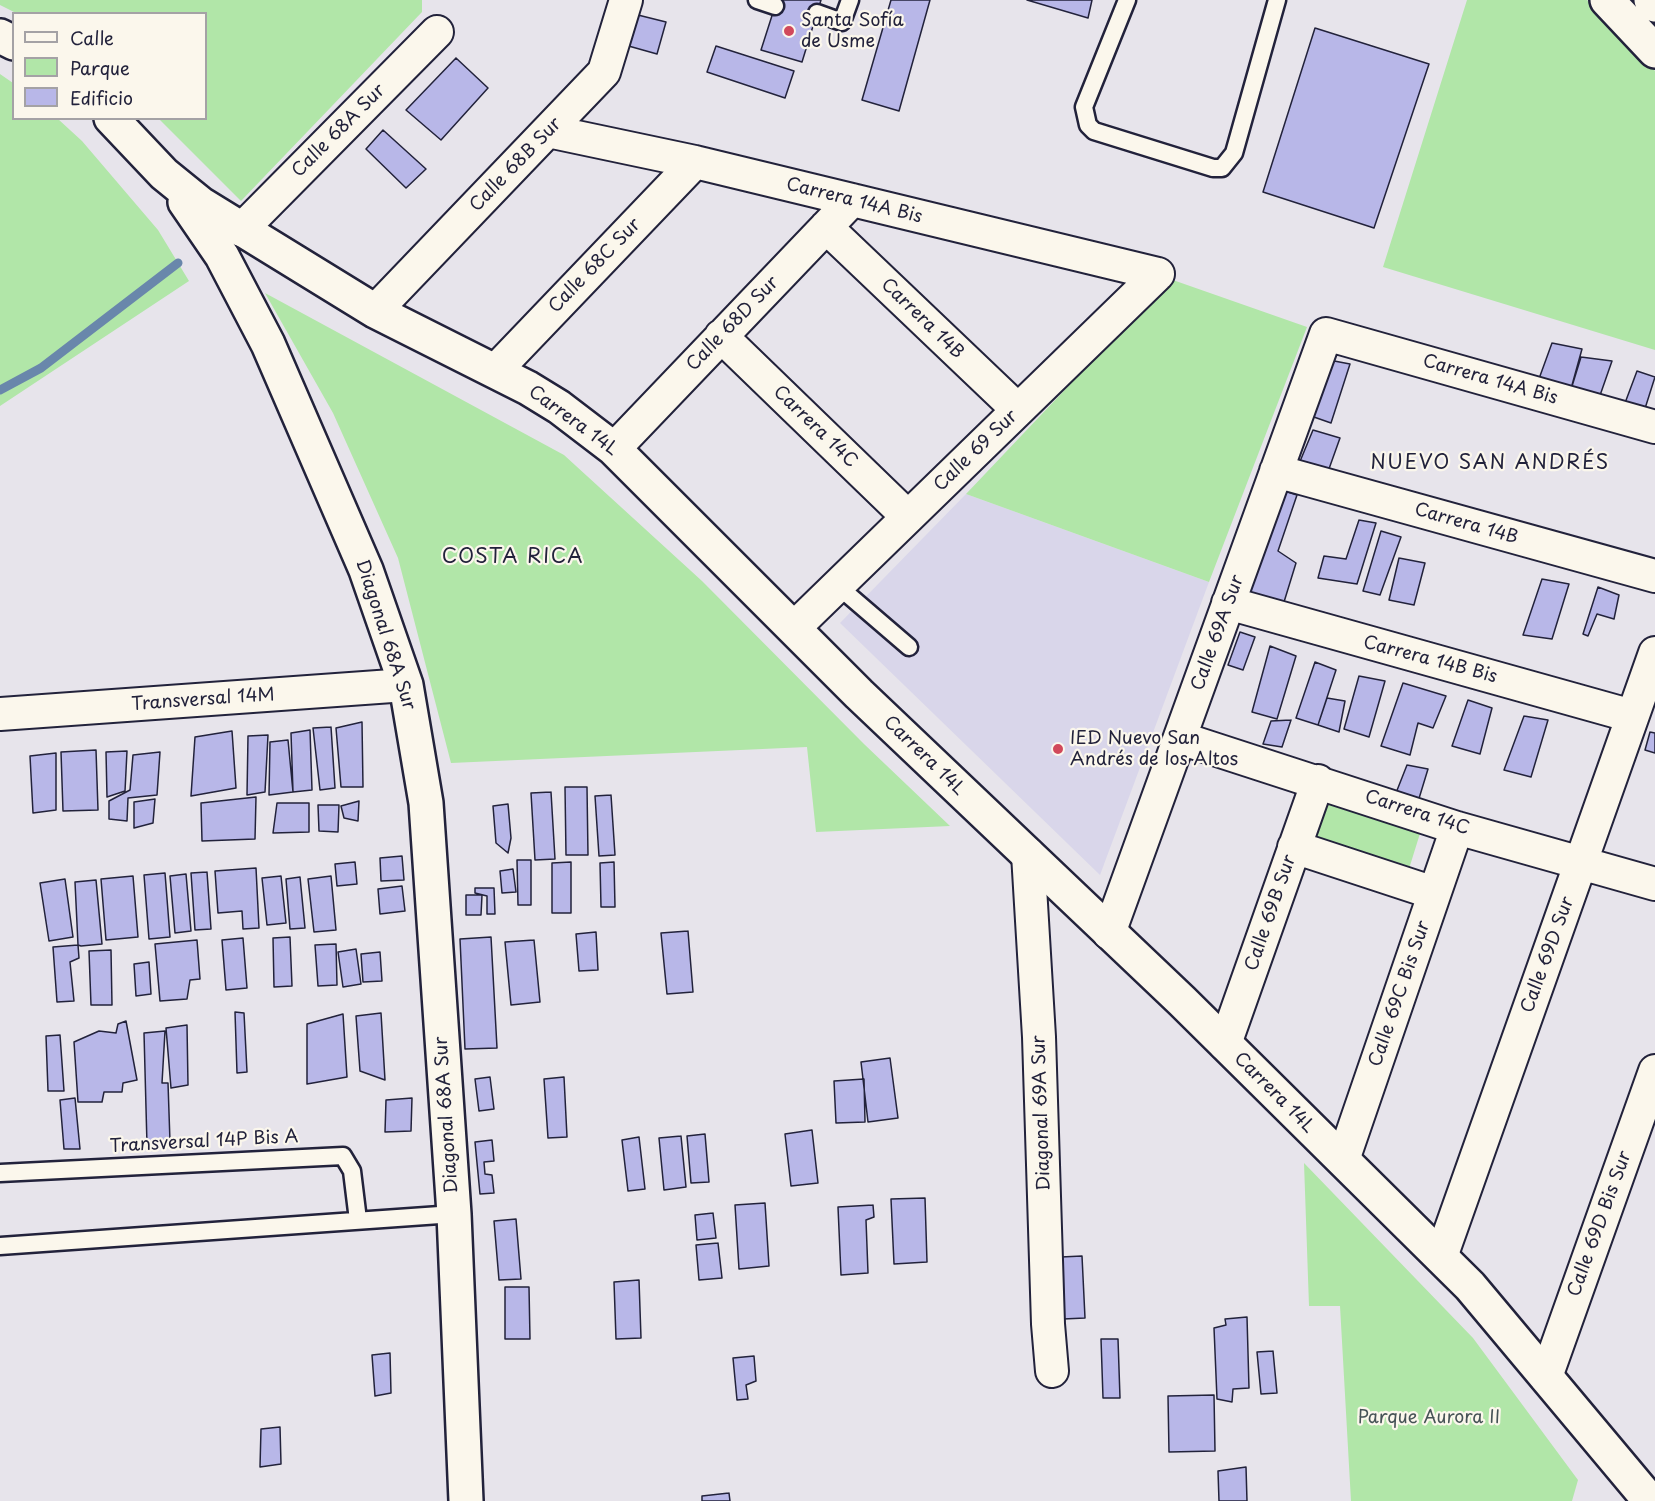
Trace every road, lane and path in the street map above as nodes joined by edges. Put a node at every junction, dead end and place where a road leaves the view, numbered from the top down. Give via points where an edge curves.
1 (626, 0) edge
2 (757, 0) edge
3 (850, 0) edge
4 (1127, 0) edge
5 (1277, 0) edge
6 (1607, 0) edge
7 (1651, 0) edge
8 (1655, 5) edge
9 (775, 6) dead end
10 (817, 13) dead end
11 (437, 32) dead end
12 (1655, 51) edge
13 (113, 120) edge
14 (548, 130) junction
15 (695, 162) junction
16 (164, 174) junction
17 (852, 200) junction
18 (826, 227) junction
19 (251, 236) junction
20 (232, 273) junction
21 (1158, 274) joint
22 (375, 311) junction
23 (1326, 334) joint
24 (721, 336) junction
25 (495, 371) junction
26 (1018, 410) junction
27 (1655, 426) edge
28 (614, 449) junction
29 (1276, 471) junction
30 (908, 517) junction
31 (1655, 576) edge
32 (838, 586) junction
33 (1228, 603) junction
34 (794, 628) junction
35 (909, 647) dead end
36 (1655, 653) edge
37 (406, 686) junction
38 (0, 714) edge
39 (1632, 716) junction
40 (1180, 738) junction
41 (1318, 781) junction
42 (1457, 828) junction
43 (1294, 847) junction
44 (1028, 854) junction
45 (1581, 861) junction
46 (1655, 884) edge
47 (1434, 893) junction
48 (1109, 933) junction
49 (1225, 1044) junction
50 (1655, 1071) edge
51 (1343, 1160) junction
52 (0, 1173) edge
53 (454, 1214) junction
54 (358, 1220) junction
55 (0, 1246) edge
56 (1440, 1257) junction
57 (1052, 1371) dead end
58 (1546, 1377) junction
59 (466, 1501) edge
60 (1650, 1501) edge

1 - 14 street, Calle 68B Sur via 604,72
2 - 9 lane
3 - 10 lane via 842,22
4 - 5 lane via 1084,107 1088,125 1094,131 1222,168 1234,153
6 - 12 street
7 - 8 street
11 - 19 street, Calle 68A Sur
13 - 16 street, Carrera 14L
14 - 15 street, Carrera 14A Bis
14 - 22 street, Calle 68B Sur
15 - 17 street, Carrera 14A Bis
15 - 25 street, Calle 68C Sur
16 - 19 street, Carrera 14L
16 - 20 street, Diagonal 68A Sur
17 - 18 street, Calle 68D Sur
17 - 21 street, Carrera 14A Bis
18 - 24 street, Calle 68D Sur
18 - 26 street, Carrera 14B
19 - 20 street via 252,242 239,248 232,259
19 - 22 street, Carrera 14L
20 - 37 street, Diagonal 68A Sur via 268,344 366,570
21 - 26 street, Calle 69 Sur
22 - 25 street, Carrera 14L
23 - 27 street, Carrera 14A Bis
23 - 29 street, Calle 69A Sur
24 - 28 street, Calle 68D Sur
24 - 30 street, Carrera 14C
25 - 28 street, Carrera 14L via 559,407
26 - 30 street, Calle 69 Sur
28 - 34 street, Carrera 14L
29 - 31 street, Carrera 14B
29 - 33 street, Calle 69A Sur
30 - 32 street, Calle 69 Sur
32 - 34 street, Calle 69 Sur
32 - 35 lane
33 - 39 street, Carrera 14B Bis
33 - 40 street, Calle 69A Sur
34 - 44 street, Carrera 14L
36 - 39 street, Calle 69D Sur
37 - 38 street, Transversal 14M
37 - 53 street, Diagonal 68A Sur via 426,803
39 - 45 street, Calle 69D Sur
40 - 41 street, Carrera 14C
40 - 48 street, Calle 69A Sur
41 - 42 street, Carrera 14C
41 - 43 street, Calle 69B Sur
42 - 45 street, Carrera 14C
42 - 47 street, Calle 69C Bis Sur
43 - 47 street
43 - 49 street, Calle 69B Sur
44 - 48 street, Carrera 14L
44 - 57 street, Diagonal 69A Sur
45 - 46 street, Carrera 14C
45 - 56 street, Calle 69D Sur
47 - 51 street, Calle 69C Bis Sur
48 - 49 street, Carrera 14L
49 - 51 street, Carrera 14L
50 - 58 street, Calle 69D Bis Sur
51 - 56 street, Carrera 14L
52 - 54 lane, Transversal 14P Bis A via 343,1156 352,1171
53 - 54 lane
53 - 59 street, Diagonal 68A Sur
54 - 55 lane
56 - 58 street, Carrera 14L via 1470,1286
58 - 60 street, Carrera 14L

